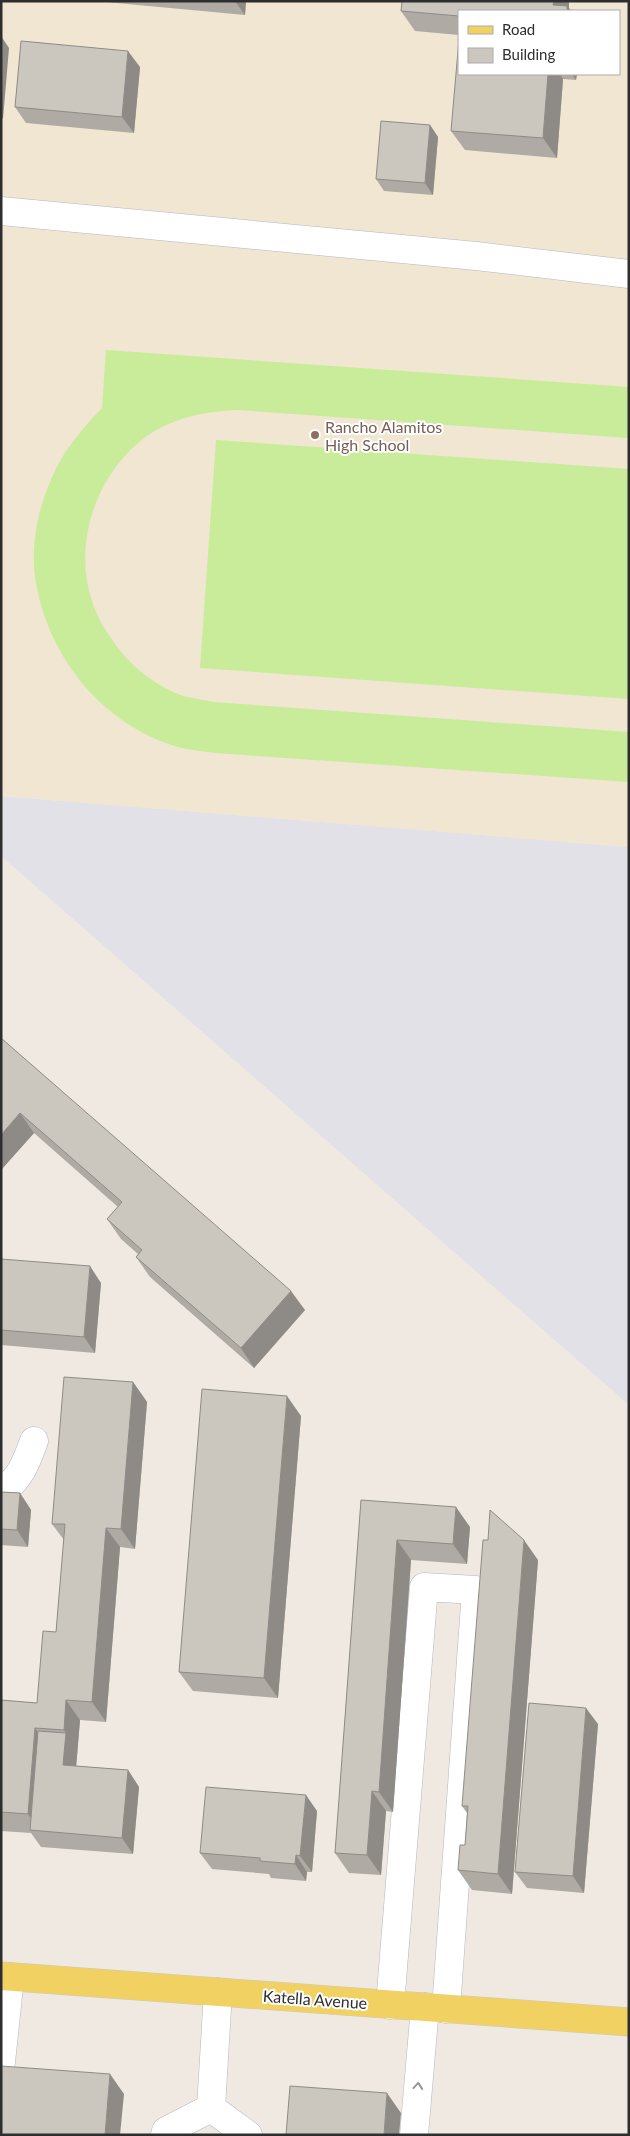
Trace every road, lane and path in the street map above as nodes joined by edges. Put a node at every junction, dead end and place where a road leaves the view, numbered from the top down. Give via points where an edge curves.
1 (1, 211) edge
2 (629, 274) edge
3 (34, 1441) dead end
4 (1, 1491) edge
5 (6, 1976) edge
6 (218, 1992) junction
7 (390, 2005) junction
8 (435, 2008) junction
9 (629, 2022) edge
10 (1, 2062) edge
11 (211, 2108) junction
12 (165, 2135) edge
13 (248, 2135) edge
14 (414, 2135) edge

1 - 2 lane via 456,254
3 - 4 lane via 24,1468
5 - 6 main road, Katella Avenue
5 - 10 lane
6 - 7 main road, Katella Avenue
6 - 11 lane
7 - 8 main road, Katella Avenue
7 - 8 lane via 424,1587 476,1590
8 - 9 main road, Katella Avenue
14 -> 8 lane
11 - 12 lane via 166,2131
11 - 13 lane

